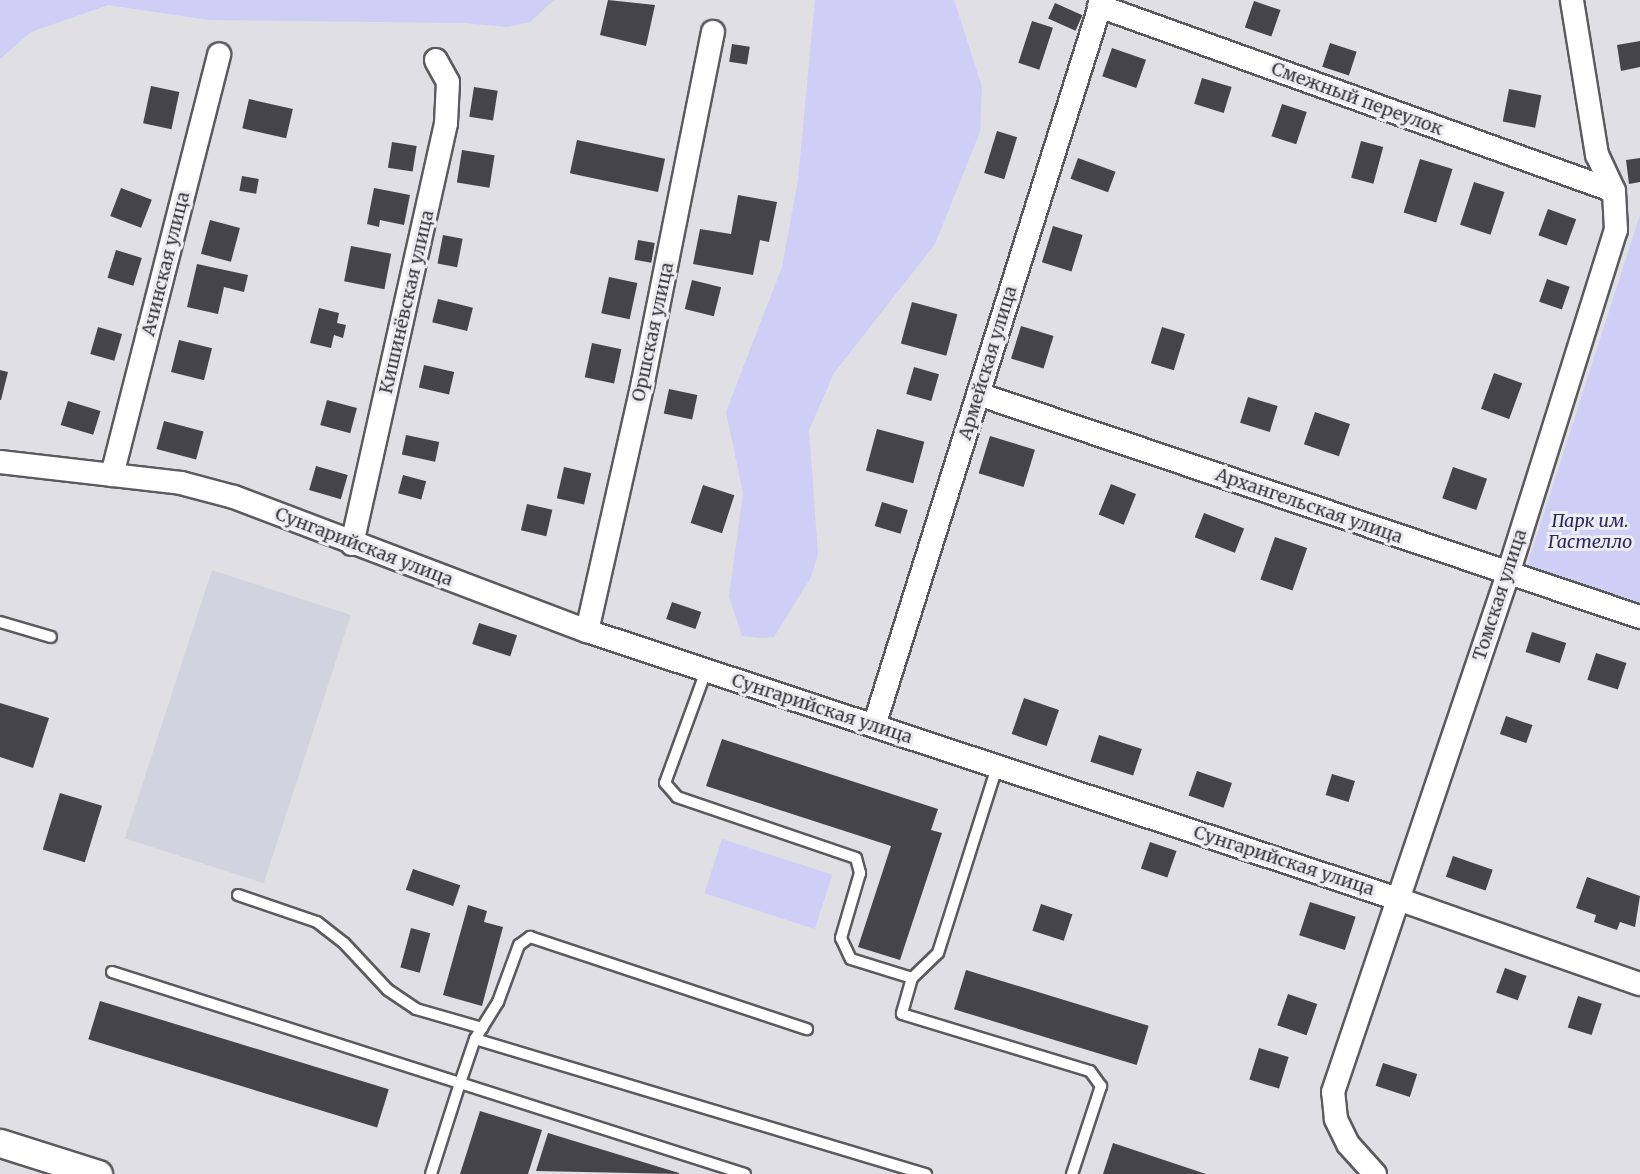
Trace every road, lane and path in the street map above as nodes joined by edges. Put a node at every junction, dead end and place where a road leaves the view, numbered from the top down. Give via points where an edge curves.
1 (1572, 0) edge
2 (1101, 3) edge
3 (713, 32) dead end
4 (219, 54) dead end
5 (436, 60) dead end
6 (1614, 191) junction
7 (978, 394) junction
8 (0, 462) edge
9 (112, 475) junction
10 (352, 544) junction
11 (1508, 574) junction
12 (1640, 617) edge
13 (0, 622) edge
14 (587, 631) junction
15 (51, 637) dead end
16 (706, 671) junction
17 (874, 726) junction
18 (997, 767) junction
19 (238, 895) dead end
20 (1398, 898) junction
21 (112, 972) dead end
22 (912, 978) junction
23 (1640, 984) edge
24 (482, 1028) junction
25 (807, 1029) dead end
26 (475, 1039) junction
27 (460, 1083) junction
28 (0, 1143) edge
29 (99, 1174) edge
30 (431, 1174) edge
31 (746, 1174) edge
32 (926, 1174) edge
33 (1071, 1174) edge
34 (1376, 1174) edge

1 - 6 street, Томская улица via 1597,155
2 - 6 street, Смежный переулок
2 - 7 street, Армейская улица
3 - 14 street, Оршская улица via 646,370
4 - 9 street, Ачинская улица
5 - 10 street, Кишинёвская улица via 448,82 446,123
6 - 11 street, Томская улица via 1616,230
7 - 11 street, Архангельская улица
7 - 17 street, Армейская улица
8 - 9 street, Сунгарийская улица
9 - 10 street, Сунгарийская улица via 181,483 234,497
10 - 14 street, Сунгарийская улица
11 - 12 street, Архангельская улица
11 - 20 street, Томская улица
13 - 15 lane
14 - 16 street, Сунгарийская улица
16 - 17 street, Сунгарийская улица
16 - 22 lane via 665,783 677,797 856,858 860,873 841,938 851,959
17 - 18 street, Сунгарийская улица
18 - 20 street, Сунгарийская улица
18 - 22 lane via 938,953
19 - 24 lane via 317,922 344,943 388,990 416,1009
20 - 23 street, Сунгарийская улица
20 - 34 street, Томская улица via 1333,1092 1336,1119 1348,1144
21 - 27 lane
22 - 33 lane via 902,1014 1090,1071 1101,1086
24 - 25 lane via 498,1002 519,945 530,937
24 - 26 lane
26 - 27 lane
26 - 32 lane
27 - 30 lane
27 - 31 lane
28 - 29 street

